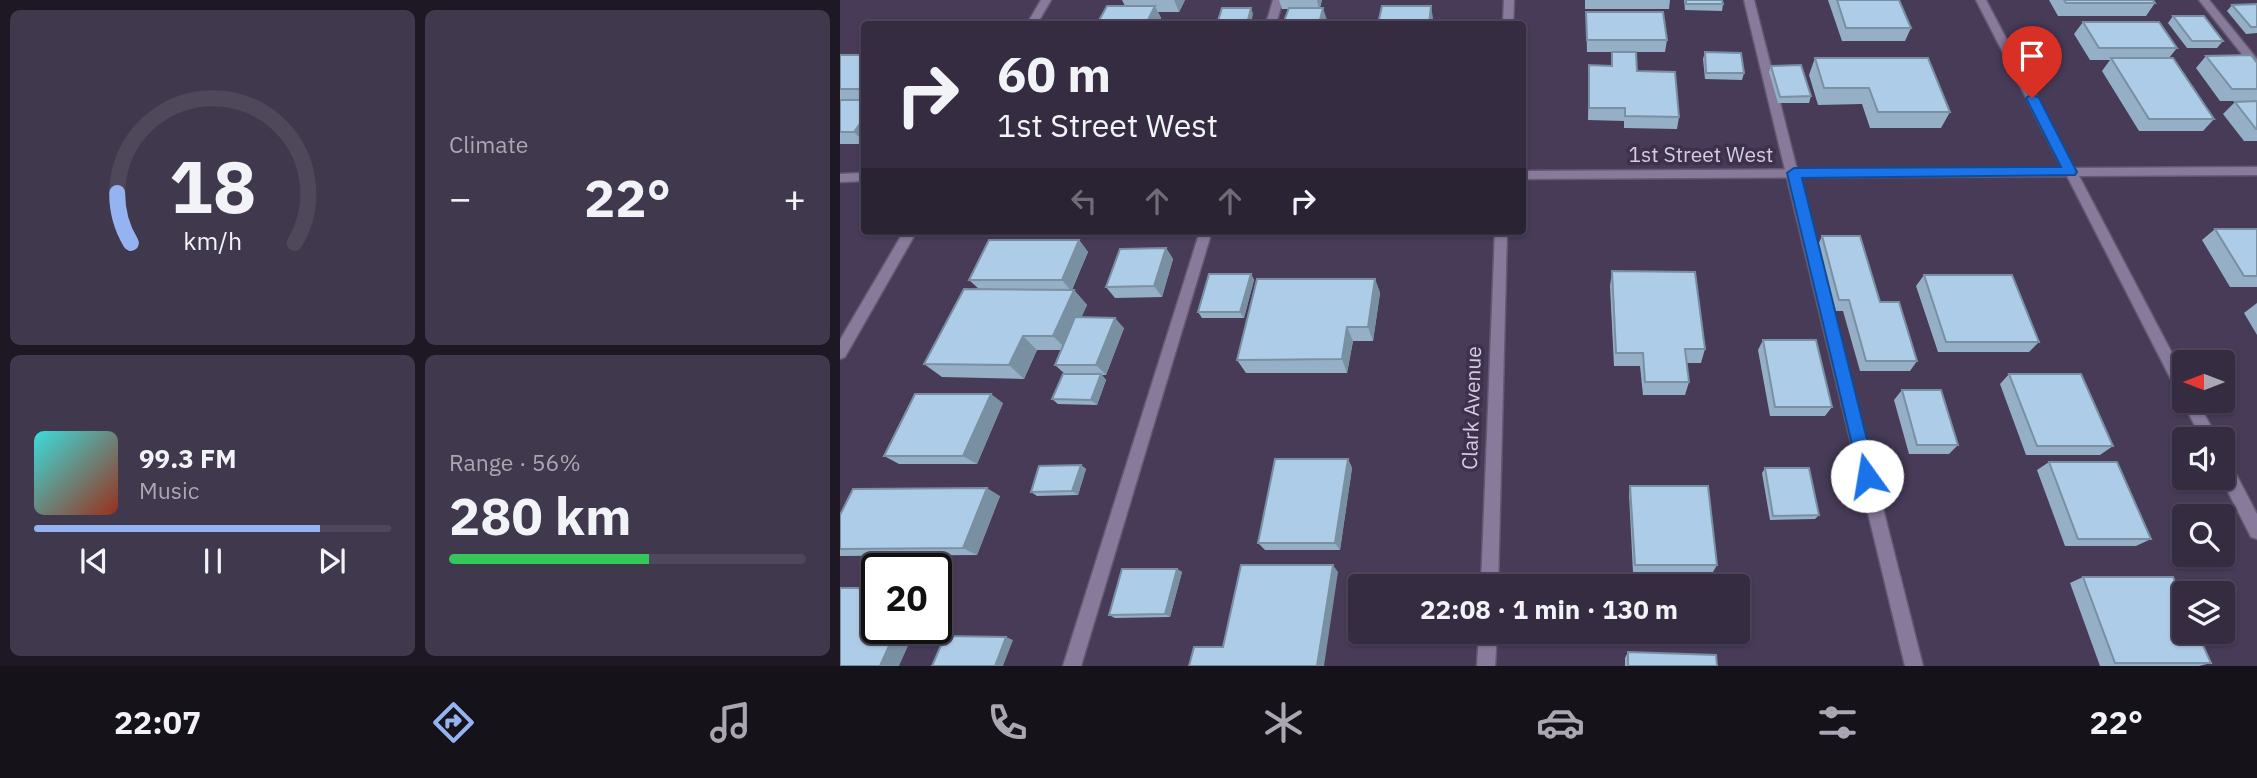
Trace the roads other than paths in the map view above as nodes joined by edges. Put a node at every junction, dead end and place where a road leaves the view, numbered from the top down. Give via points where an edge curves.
1 (1046, 0) edge
2 (1278, 0) edge
3 (1509, 0) edge
4 (1749, 0) edge
5 (1981, 0) edge
6 (2204, 0) edge
7 (1034, 21) edge
8 (1272, 21) edge
9 (1508, 21) edge
10 (2257, 66) edge
11 (2257, 171) edge
12 (2071, 172) junction
13 (1794, 173) junction
14 (1526, 175) edge
15 (861, 177) edge
16 (840, 178) edge
17 (909, 235) edge
18 (1205, 235) edge
19 (1501, 235) edge
20 (840, 353) edge
21 (2172, 367) edge
22 (2235, 489) edge
23 (2257, 531) edge
24 (1489, 574) edge
25 (1487, 644) edge
26 (1072, 666) edge
27 (1486, 666) edge
28 (1914, 666) edge

1 - 7 street
2 - 8 street
3 - 9 street
4 - 13 street
5 - 12 street
6 - 10 street
11 - 12 street, 1st Street West
12 - 13 street, 1st Street West
12 - 21 street
13 - 14 street, 1st Street West
13 - 28 street
15 - 16 street
17 - 20 street
18 - 26 street
19 - 24 street, Clark Avenue
22 - 23 street
25 - 27 street

